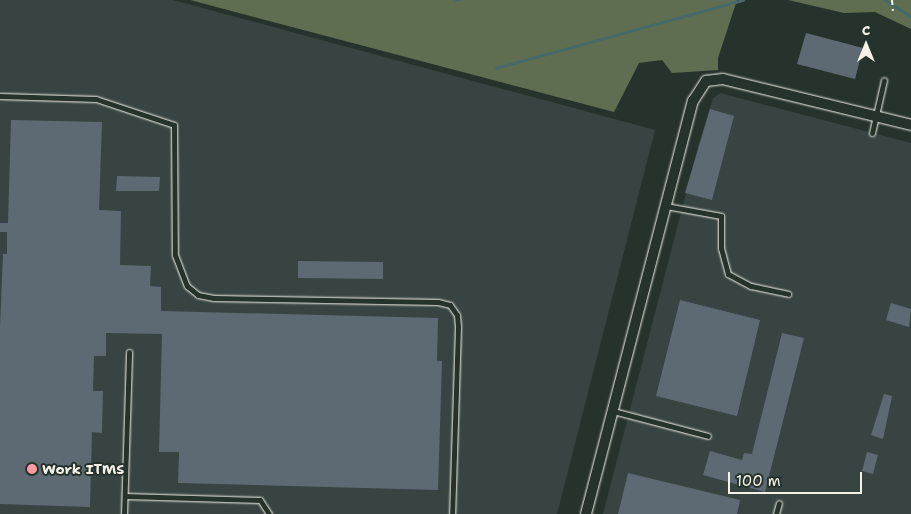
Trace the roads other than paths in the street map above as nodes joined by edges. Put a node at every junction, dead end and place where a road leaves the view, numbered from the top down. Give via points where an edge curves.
1 (884, 80) dead end
2 (0, 96) edge
3 (876, 116) junction
4 (911, 125) edge
5 (872, 133) dead end
6 (666, 206) junction
7 (788, 294) dead end
8 (129, 352) dead end
9 (613, 411) junction
10 (708, 436) dead end
11 (124, 496) junction
12 (779, 503) dead end
13 (124, 514) edge
14 (269, 514) edge
15 (452, 514) edge
16 (586, 514) edge
17 (776, 514) edge

1 - 3 lane
2 - 15 lane via 96,99 174,125 175,256 187,286 198,294 214,298 438,302 450,305 457,315 458,327
3 - 4 street
3 - 5 lane
3 - 6 street via 723,79 706,81 694,101
6 - 7 lane via 721,216 721,248 728,274 751,286
6 - 9 street
8 - 11 lane
9 - 10 lane
9 - 16 street
11 - 13 lane
11 - 14 lane via 260,500
12 - 17 lane

